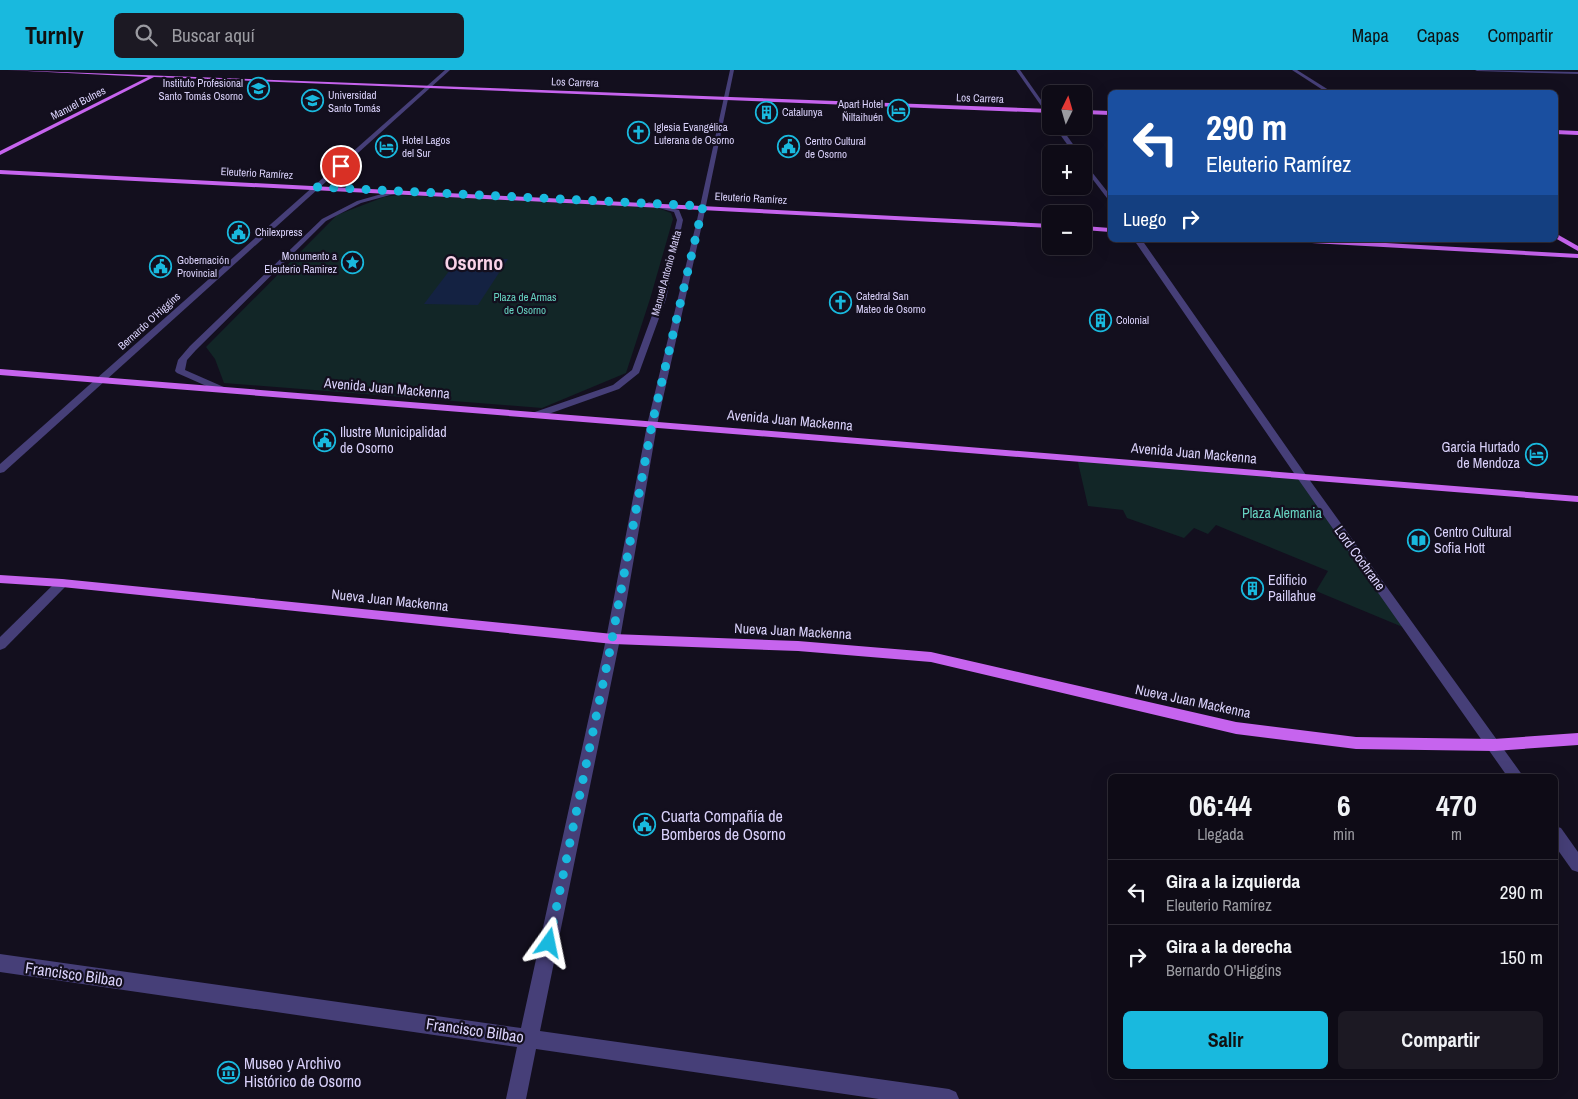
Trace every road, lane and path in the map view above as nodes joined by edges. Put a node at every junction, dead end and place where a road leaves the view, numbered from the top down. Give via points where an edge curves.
1 (9, 70) edge
2 (165, 70) edge
3 (448, 70) edge
4 (732, 70) edge
5 (1018, 70) edge
6 (1294, 70) edge
7 (1477, 70) edge
8 (1578, 73) edge
9 (154, 75) junction
10 (430, 86) junction
11 (1326, 90) edge
12 (726, 98) junction
13 (1042, 101) edge
14 (1042, 110) edge
15 (1092, 112) edge
16 (1108, 113) edge
17 (1558, 132) edge
18 (1578, 133) edge
19 (0, 154) edge
20 (0, 172) edge
21 (1092, 175) edge
22 (317, 187) junction
23 (399, 191) junction
24 (1108, 197) edge
25 (649, 204) junction
26 (703, 206) junction
27 (1042, 225) edge
28 (1092, 229) edge
29 (1108, 230) edge
30 (1558, 237) edge
31 (1139, 242) edge
32 (1330, 242) edge
33 (1578, 249) edge
34 (1578, 256) edge
35 (0, 372) edge
36 (100, 380) junction
37 (223, 390) junction
38 (536, 415) junction
39 (652, 424) junction
40 (0, 470) edge
41 (1302, 477) junction
42 (1578, 499) edge
43 (0, 579) edge
44 (62, 583) junction
45 (613, 639) junction
46 (0, 645) edge
47 (1578, 739) edge
48 (1494, 746) junction
49 (1514, 774) edge
50 (1558, 837) edge
51 (1578, 865) edge
52 (0, 963) edge
53 (529, 1037) junction
54 (516, 1099) edge
55 (949, 1099) edge

1 - 9 main road, Los Carrera
2 - 9 main road, Manuel Bulnes
3 - 10 street, Bernardo O'Higgins
4 - 12 street, Manuel Antonio Matta
5 - 13 street
6 - 11 street
7 - 8 street
9 - 10 main road, Los Carrera
9 - 19 main road, Manuel Bulnes
10 - 12 main road, Los Carrera
10 - 22 street, Bernardo O'Higgins
12 - 14 main road, Los Carrera
12 - 26 street, Manuel Antonio Matta
15 - 16 main road
17 - 18 main road
20 - 22 main road, Eleuterio Ramírez
21 - 24 street
22 - 23 main road, Eleuterio Ramírez
22 - 36 street, Bernardo O'Higgins
23 - 25 main road, Eleuterio Ramírez
23 - 37 street via 366,199 324,220 193,348 183,360 180,371
25 - 26 main road, Eleuterio Ramírez
25 - 38 street, Manuel Antonio Matta via 677,211 680,220 662,300 636,371 616,386
26 - 27 main road, Eleuterio Ramírez
26 - 39 street, Manuel Antonio Matta
28 - 29 main road
30 - 33 main road
31 - 41 street, Lord Cochrane
32 - 34 main road
35 - 36 main road, Avenida Juan Mackenna
36 - 37 main road, Avenida Juan Mackenna
36 - 40 street, Bernardo O'Higgins
37 - 38 main road, Avenida Juan Mackenna
38 - 39 main road, Avenida Juan Mackenna
39 - 41 main road, Avenida Juan Mackenna
39 - 45 street, Manuel Antonio Matta
41 - 42 main road, Avenida Juan Mackenna
41 - 48 street, Lord Cochrane
43 - 44 main road, Nueva Juan Mackenna
44 - 45 main road, Nueva Juan Mackenna
44 - 46 street
45 - 48 main road, Nueva Juan Mackenna via 798,646 931,656 1236,728 1356,744
45 - 53 street, Manuel Antonio Matta
47 - 48 main road, Nueva Juan Mackenna
48 - 49 street, Lord Cochrane
50 - 51 street
52 - 53 street, Francisco Bilbao
53 - 54 street, Manuel Antonio Matta
53 - 55 street, Francisco Bilbao

